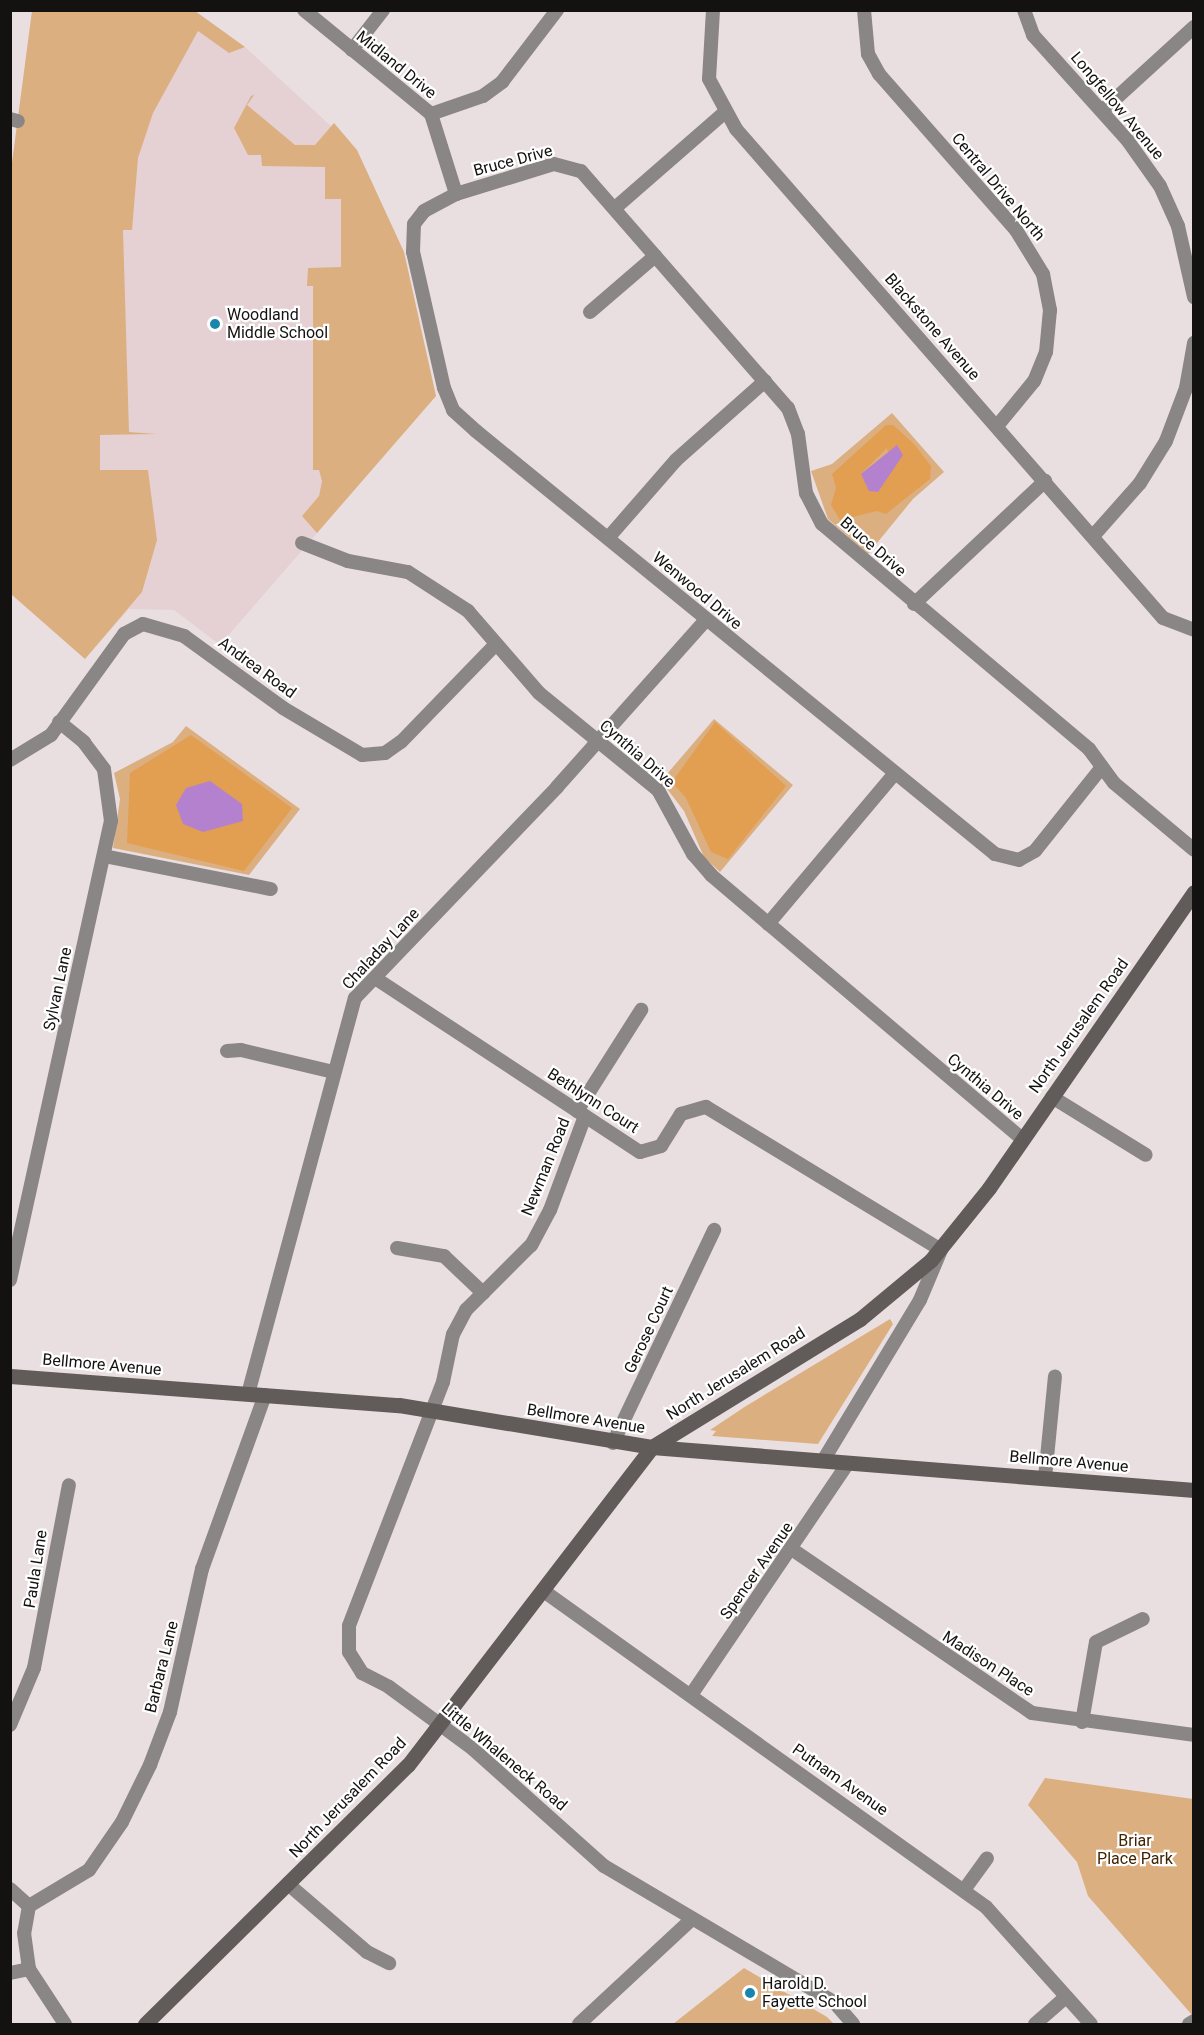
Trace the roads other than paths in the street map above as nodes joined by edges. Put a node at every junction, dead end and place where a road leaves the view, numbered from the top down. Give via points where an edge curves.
1 (304, 10) edge
2 (383, 10) edge
3 (557, 10) edge
4 (713, 10) edge
5 (864, 10) edge
6 (1024, 10) edge
7 (1194, 27) edge
8 (352, 50) junction
9 (1102, 111) junction
10 (724, 113) junction
11 (431, 114) junction
12 (456, 194) junction
13 (615, 208) junction
14 (655, 256) junction
15 (1194, 297) edge
16 (590, 312) dead end
17 (1194, 343) edge
18 (765, 381) junction
19 (997, 426) junction
20 (1045, 481) junction
21 (1094, 535) junction
22 (608, 538) junction
23 (302, 543) dead end
24 (914, 604) junction
25 (706, 620) junction
26 (1194, 630) edge
27 (496, 644) junction
28 (59, 722) junction
29 (598, 742) junction
30 (10, 760) edge
31 (1102, 767) junction
32 (895, 773) junction
33 (1194, 850) edge
34 (104, 856) junction
35 (271, 889) dead end
36 (1194, 892) edge
37 (768, 924) junction
38 (375, 978) junction
39 (640, 1010) dead end
40 (227, 1052) dead end
41 (333, 1072) junction
42 (1052, 1097) junction
43 (581, 1113) junction
44 (1023, 1140) junction
45 (1146, 1155) dead end
46 (17, 1225) edge
47 (714, 1230) dead end
48 (397, 1248) dead end
49 (941, 1250) junction
50 (10, 1280) edge
51 (483, 1293) junction
52 (10, 1376) edge
53 (1055, 1376) dead end
54 (248, 1394) junction
55 (265, 1395) junction
56 (431, 1411) junction
57 (613, 1443) junction
58 (652, 1447) junction
59 (823, 1461) junction
60 (848, 1463) junction
61 (1045, 1478) junction
62 (69, 1485) dead end
63 (1194, 1491) edge
64 (793, 1550) junction
65 (545, 1592) junction
66 (1143, 1619) dead end
67 (691, 1695) junction
68 (1082, 1722) junction
69 (440, 1723) junction
70 (10, 1725) edge
71 (1194, 1735) edge
72 (987, 1858) dead end
73 (288, 1884) junction
74 (10, 1889) edge
75 (964, 1890) junction
76 (29, 1906) junction
77 (692, 1919) junction
78 (389, 1963) dead end
79 (29, 1969) junction
80 (10, 1973) edge
81 (1066, 1997) junction
82 (1194, 2021) edge
83 (65, 2025) edge
84 (145, 2025) edge
85 (579, 2025) edge
86 (854, 2025) edge
87 (1035, 2025) edge
88 (1091, 2025) edge
89 (1189, 2025) edge

1 - 8 street, Midland Drive
2 - 8 street
3 - 11 street via 502,82 483,96
4 - 10 street, Blackstone Avenue via 707,68
5 - 19 street, Central Drive North via 868,54 879,74 1016,230 1042,274 1050,310 1046,352 1034,381
6 - 9 street, Longfellow Avenue via 1033,34
7 - 9 street
8 - 11 street, Midland Drive
9 - 15 street, Longfellow Avenue via 1160,186 1178,226
10 - 13 street
10 - 19 street, Blackstone Avenue
11 - 12 street, Midland Drive
12 - 13 street, Bruce Drive via 569,164
12 - 22 street, Wenwood Drive via 424,211 412,236 450,404 476,431
13 - 14 street, Bruce Drive
14 - 16 street
14 - 18 street, Bruce Drive
17 - 21 street via 1186,388 1166,441 1140,483
18 - 22 street via 676,460
18 - 24 street, Bruce Drive via 794,421 806,493 822,524
19 - 20 street, Blackstone Avenue
20 - 21 street, Blackstone Avenue
20 - 24 street
21 - 26 street, Blackstone Avenue via 1163,618
22 - 25 street, Wenwood Drive
23 - 27 street, Cynthia Drive via 329,556 425,579 468,611
24 - 31 street, Bruce Drive via 1089,749
25 - 29 street, Chaladay Lane
25 - 32 street, Wenwood Drive
27 - 28 street, Andrea Road via 401,742 376,755 348,751 184,636 159,625 143,624 124,634
27 - 29 street, Cynthia Drive via 539,693
28 - 30 street, Andrea Road via 39,747
28 - 34 street, Sylvan Lane via 93,752 108,780 111,821
29 - 37 street, Cynthia Drive via 658,790 701,866
29 - 38 street, Chaladay Lane
31 - 32 street, Wenwood Drive via 1035,851 1019,860 995,854
31 - 33 street, Bruce Drive
32 - 37 street
34 - 35 street
34 - 46 street, Sylvan Lane
36 - 42 main road, North Jerusalem Road
37 - 44 street, Cynthia Drive
38 - 41 street, Chaladay Lane via 351,1006
38 - 43 street, Bethlynn Court
39 - 43 street, Newman Road
40 - 41 street via 242,1050
41 - 54 street, Chaladay Lane
42 - 44 main road, North Jerusalem Road
42 - 45 street
43 - 49 street, Bethlynn Court via 640,1152 650,1152 681,1114 706,1107
43 - 51 street, Newman Road via 550,1210 531,1245
44 - 49 main road, North Jerusalem Road
46 - 50 street, Sylvan Lane
47 - 57 street, Gerose Court
48 - 51 street via 444,1256
49 - 58 main road, North Jerusalem Road via 860,1319
49 - 59 street via 920,1300
51 - 56 street, Newman Road via 465,1310 453,1334
52 - 54 main road, Bellmore Avenue
53 - 61 street
54 - 55 main road, Bellmore Avenue
55 - 56 main road, Bellmore Avenue
55 - 76 street, Barbara Lane via 202,1569 170,1712 150,1765 122,1822 89,1870
56 - 57 main road, Bellmore Avenue
56 - 69 street, Little Whaleneck Road via 349,1626 350,1652 362,1673
57 - 58 main road, Bellmore Avenue
58 - 59 main road, Bellmore Avenue
58 - 65 main road, North Jerusalem Road
59 - 60 main road, Bellmore Avenue
60 - 61 main road, Bellmore Avenue
60 - 64 street, Spencer Avenue
61 - 63 main road, Bellmore Avenue
62 - 70 street, Paula Lane via 34,1668
64 - 67 street, Spencer Avenue
64 - 68 street, Madison Place via 1008,1700 1046,1717
65 - 67 street, Putnam Avenue
65 - 69 main road, North Jerusalem Road
66 - 68 street via 1096,1642
67 - 75 street, Putnam Avenue
68 - 71 street, Madison Place
69 - 73 main road, North Jerusalem Road via 408,1765
69 - 77 street, Little Whaleneck Road via 604,1866
72 - 75 street
73 - 78 street, North Jerusalem Road via 368,1952
73 - 84 main road, North Jerusalem Road
74 - 76 street
75 - 81 street, Putnam Avenue via 986,1907
76 - 79 street via 24,1933
77 - 85 street
77 - 86 street, Little Whaleneck Road via 834,2002
79 - 80 street
79 - 83 street
81 - 87 street
81 - 88 street, Putnam Avenue
82 - 89 street

